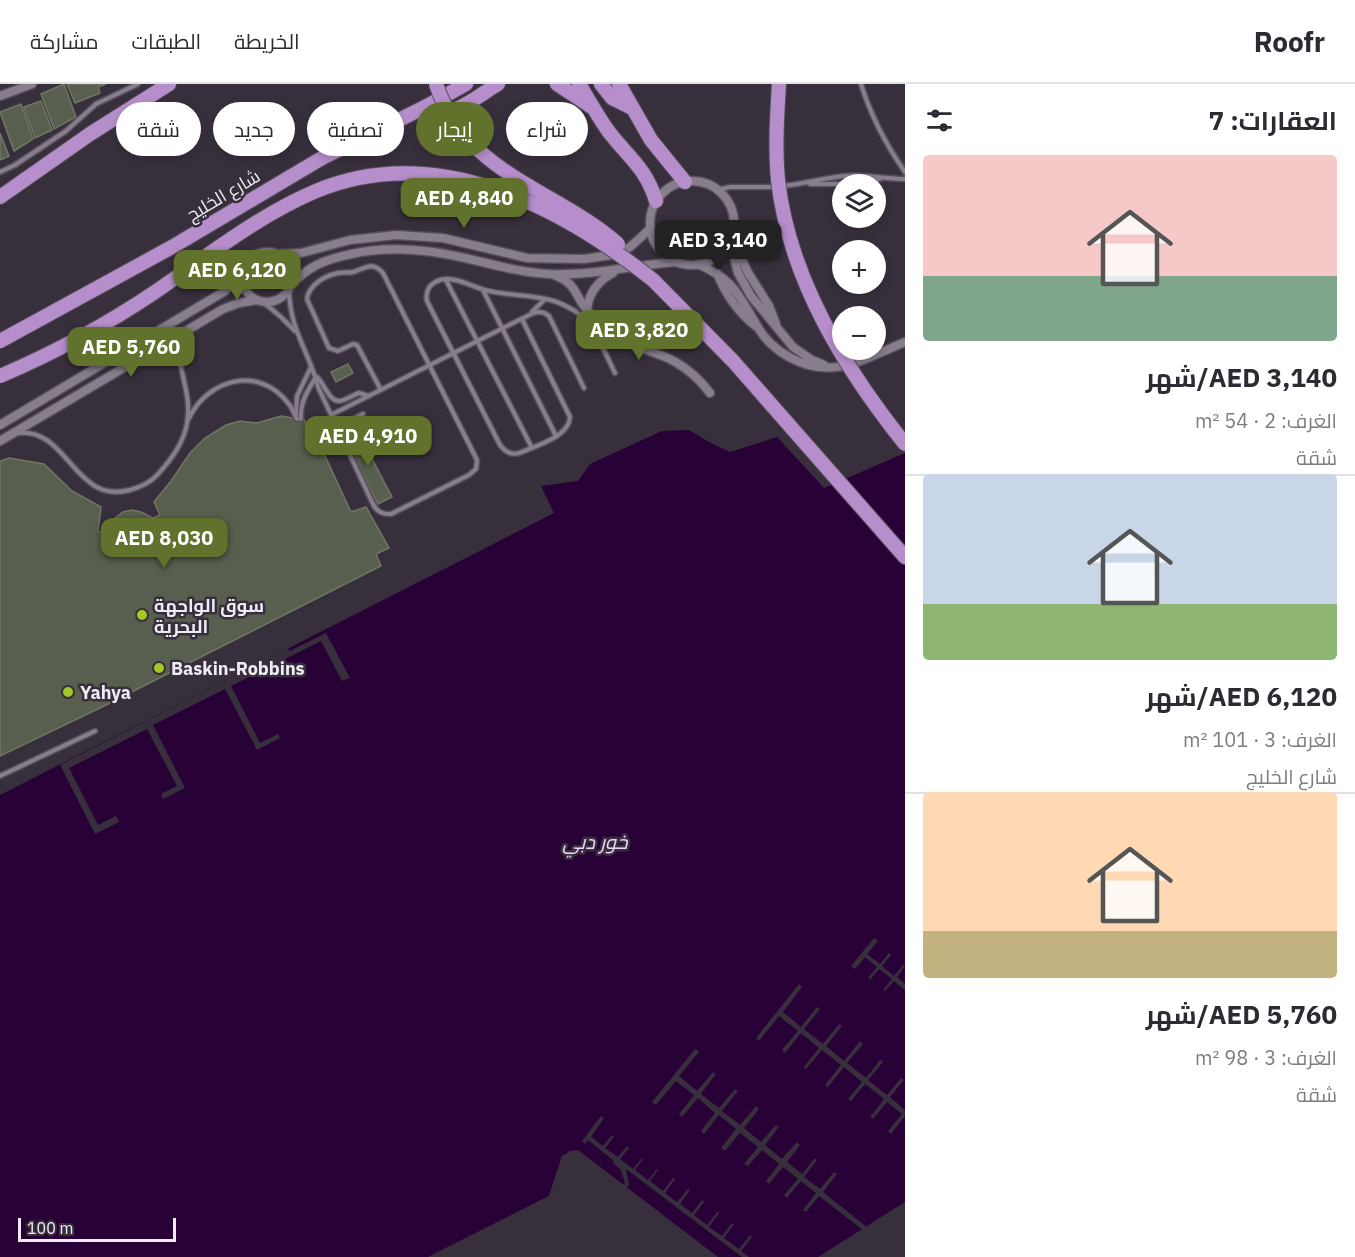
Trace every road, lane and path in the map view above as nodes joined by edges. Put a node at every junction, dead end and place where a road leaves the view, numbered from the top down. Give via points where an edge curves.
1 (32, 84) edge
2 (138, 84) edge
3 (169, 84) edge
4 (436, 84) edge
5 (442, 84) edge
6 (466, 84) edge
7 (498, 84) edge
8 (557, 84) edge
9 (579, 84) edge
10 (600, 84) edge
11 (619, 84) edge
12 (627, 84) edge
13 (780, 84) edge
14 (861, 84) edge
15 (0, 96) edge
16 (426, 102) edge
17 (433, 102) edge
18 (466, 102) edge
19 (632, 108) junction
20 (594, 109) junction
21 (416, 111) edge
22 (0, 172) edge
23 (905, 172) edge
24 (886, 178) edge
25 (905, 178) edge
26 (832, 179) edge
27 (685, 182) junction
28 (806, 184) junction
29 (832, 184) edge
30 (717, 190) junction
31 (0, 197) edge
32 (656, 201) junction
33 (650, 229) junction
34 (731, 237) junction
35 (278, 254) junction
36 (676, 262) junction
37 (698, 264) junction
38 (243, 269) junction
39 (623, 269) junction
40 (551, 274) junction
41 (446, 279) junction
42 (653, 280) junction
43 (291, 287) junction
44 (483, 290) junction
45 (545, 299) junction
46 (260, 301) junction
47 (587, 310) junction
48 (522, 319) junction
49 (502, 329) junction
50 (180, 334) junction
51 (297, 334) junction
52 (0, 341) edge
53 (478, 341) junction
54 (905, 342) edge
55 (454, 353) junction
56 (312, 366) junction
57 (429, 366) junction
58 (833, 368) junction
59 (615, 373) dead end
60 (0, 376) edge
61 (316, 376) junction
62 (584, 388) dead end
63 (381, 390) junction
64 (710, 393) dead end
65 (369, 396) junction
66 (363, 414) dead end
67 (331, 415) junction
68 (299, 419) junction
69 (188, 422) junction
70 (0, 425) edge
71 (337, 427) junction
72 (12, 434) junction
73 (556, 436) junction
74 (0, 441) edge
75 (905, 444) edge
76 (532, 448) junction
77 (905, 557) edge
78 (95, 731) dead end
79 (0, 776) edge

1 - 15 street
2 - 22 lane via 96,104 61,135
3 - 31 main road
4 - 42 main road, bridge via 452,118 480,152 503,171 603,231
5 - 16 main road
6 - 17 main road, شارع الخليج
7 - 18 main road
8 - 20 main road
9 - 20 main road
10 - 19 main road via 612,98
11 - 19 main road
12 - 19 main road
13 - 75 main road, bridge via 778,181 797,263 841,352
14 - 23 lane via 891,153
19 - 27 main road
20 - 32 main road via 640,167
21 - 52 main road, شارع الخليج via 322,158 172,247
24 - 25 lane
26 - 28 lane
27 - 30 street via 699,182
27 - 32 street via 672,186
28 - 29 lane
28 - 30 lane
30 - 34 street via 731,209
32 - 33 street
33 - 35 street via 618,254 594,258 527,258 443,238 396,235
33 - 36 street via 659,249
34 - 37 street via 720,254
34 - 58 street via 738,273 746,289 802,354
35 - 38 street via 254,255
35 - 43 street via 291,267
36 - 37 street
36 - 39 street
37 - 58 street via 717,273 739,293 758,329 772,345 811,366
38 - 46 street via 247,293
38 - 70 street via 225,291
39 - 40 street
39 - 47 street via 597,284
40 - 43 street via 504,269 433,252 382,249 320,262 299,276
40 - 47 street via 573,287
41 - 44 lane
41 - 53 lane
41 - 55 lane via 430,286 426,298
42 - 60 main road, bridge via 565,220 485,185 429,173 372,175 300,198 110,321
42 - 77 main road via 733,361
43 - 46 street via 281,299
43 - 51 lane via 291,313
44 - 45 lane
44 - 49 lane
45 - 48 lane
45 - 59 lane via 566,306 585,320
46 - 50 street via 231,305
46 - 51 lane
47 - 64 street via 631,344 684,367
48 - 49 lane
48 - 62 lane via 537,312 549,316
48 - 73 lane via 570,417 567,429
49 - 53 lane
49 - 73 lane
50 - 69 lane via 179,360
50 - 72 street
51 - 56 lane
53 - 55 lane
53 - 76 lane
54 - 58 street via 856,363
55 - 57 lane
55 - 76 lane via 502,448 515,454
56 - 61 lane
56 - 68 lane via 295,403
57 - 63 lane
57 - 63 lane via 380,270 364,266 317,282 308,291 307,303 327,346 334,351 352,344 359,346
57 - 71 lane via 477,460 470,475 391,514 380,512
61 - 65 lane via 337,401 359,393
61 - 67 lane
61 - 68 lane via 303,398
63 - 65 lane
65 - 67 lane
66 - 71 lane
67 - 71 lane
68 - 69 lane via 276,392 247,380 217,387 199,402
69 - 72 lane via 176,451 160,472 126,491 111,491 83,478 55,444 45,438 23,432
72 - 74 street
73 - 76 lane
78 - 79 lane

